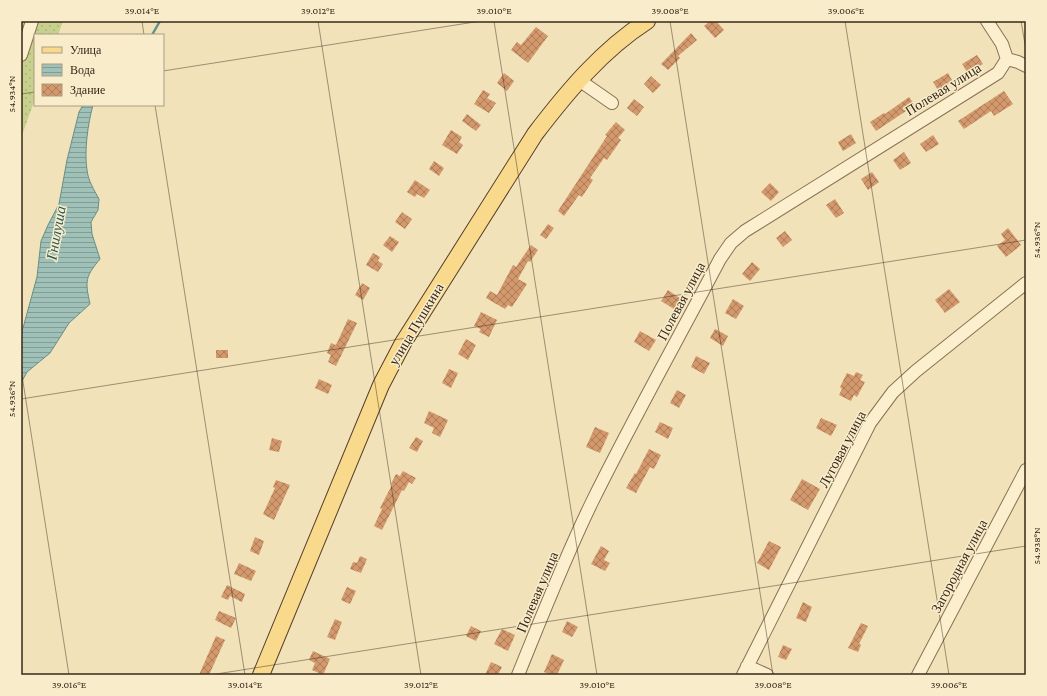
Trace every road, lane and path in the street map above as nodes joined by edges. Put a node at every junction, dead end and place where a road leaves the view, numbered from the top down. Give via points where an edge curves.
1 (32, 21) edge
2 (647, 21) edge
3 (987, 21) edge
4 (23, 39) edge
5 (21, 56) edge
6 (1007, 59) junction
7 (1026, 66) edge
8 (579, 80) junction
9 (612, 103) dead end
10 (1026, 283) edge
11 (1026, 470) edge
12 (745, 671) edge
13 (261, 675) edge
14 (518, 675) edge
15 (766, 675) edge
16 (918, 675) edge

1 - 4 street
2 - 8 main road, улица Пушкина via 590,67
3 - 6 street via 1002,44
4 - 5 street
6 - 7 street
6 - 14 street, Полевая улица via 998,73 745,231 731,243 720,259 593,501
8 - 9 street
8 - 13 main road, улица Пушкина via 535,134 403,343 381,385
10 - 12 street, Луговая улица via 916,371 893,392 874,417
11 - 16 street, Загородная улица
12 - 15 street

